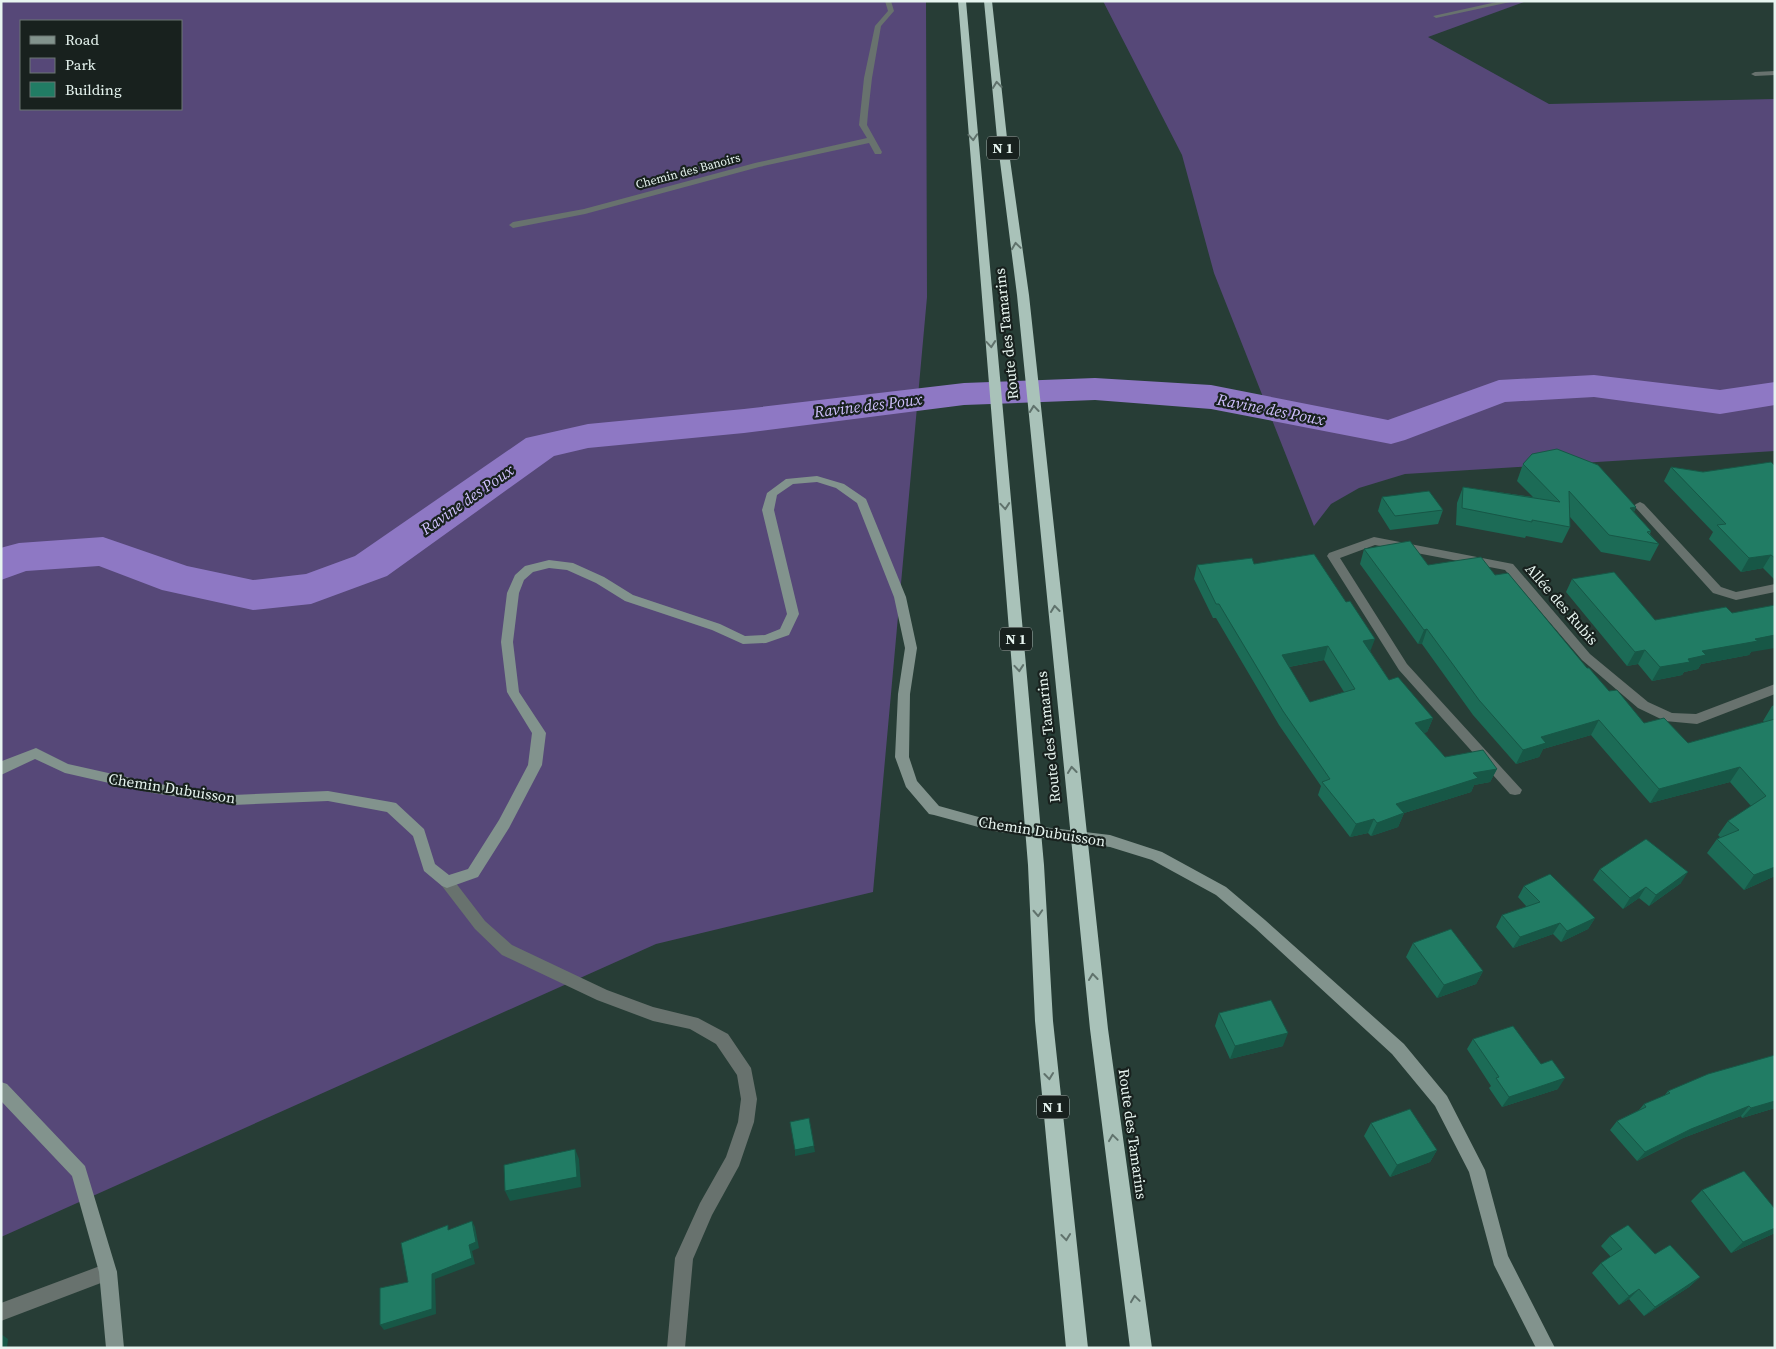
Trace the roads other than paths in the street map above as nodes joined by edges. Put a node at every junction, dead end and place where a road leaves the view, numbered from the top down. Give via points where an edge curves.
1 (888, 1) edge
2 (962, 1) edge
3 (988, 1) edge
4 (1512, 1) edge
5 (1436, 16) dead end
6 (1775, 73) edge
7 (1755, 74) dead end
8 (870, 140) junction
9 (878, 152) dead end
10 (513, 225) dead end
11 (1640, 506) dead end
12 (1775, 588) edge
13 (1775, 689) edge
14 (1, 770) edge
15 (1515, 790) dead end
16 (447, 882) junction
17 (1, 1089) edge
18 (108, 1272) junction
19 (1, 1312) edge
20 (115, 1348) edge
21 (676, 1348) edge
22 (1077, 1348) edge
23 (1141, 1348) edge
24 (1546, 1348) edge

1 - 8 street via 891,11 878,26 868,78 863,125
2 -> 22 highway, Route des Tamarins / N 1 via 1036,865 1044,1021
23 -> 3 highway, Route des Tamarins / N 1 via 1099,1029 1023,295
4 - 5 street
6 - 7 street
8 - 9 street
8 - 10 street, Chemin des Banoirs via 758,165 585,211
11 - 12 street via 1717,590 1736,596
13 - 15 street, Allée des Rubis via 1697,719 1670,718 1643,705 1586,657 1508,567 1374,541 1333,556 1403,667
14 - 16 main road, Chemin Dubuisson via 7,764 36,753 65,768 162,790 233,800 328,796 391,807 419,833 429,867
16 - 21 street via 480,925 507,950 602,994 653,1014 693,1023 722,1039 745,1073 749,1099 746,1122 733,1160 684,1258
16 - 24 main road, Chemin Dubuisson via 473,872 504,824 535,765 539,733 512,692 507,642 513,593 519,578 528,569 549,564 570,566 629,598 716,627 743,640 766,639 785,632 793,614 768,510 772,493 790,481 817,479 840,486 862,501 900,597 911,648 904,694 902,757 911,783 934,810 993,826 1110,841 1157,856 1221,891 1398,1049 1441,1101 1477,1170 1500,1259
17 - 18 main road via 79,1172
18 - 19 street
18 - 20 main road

